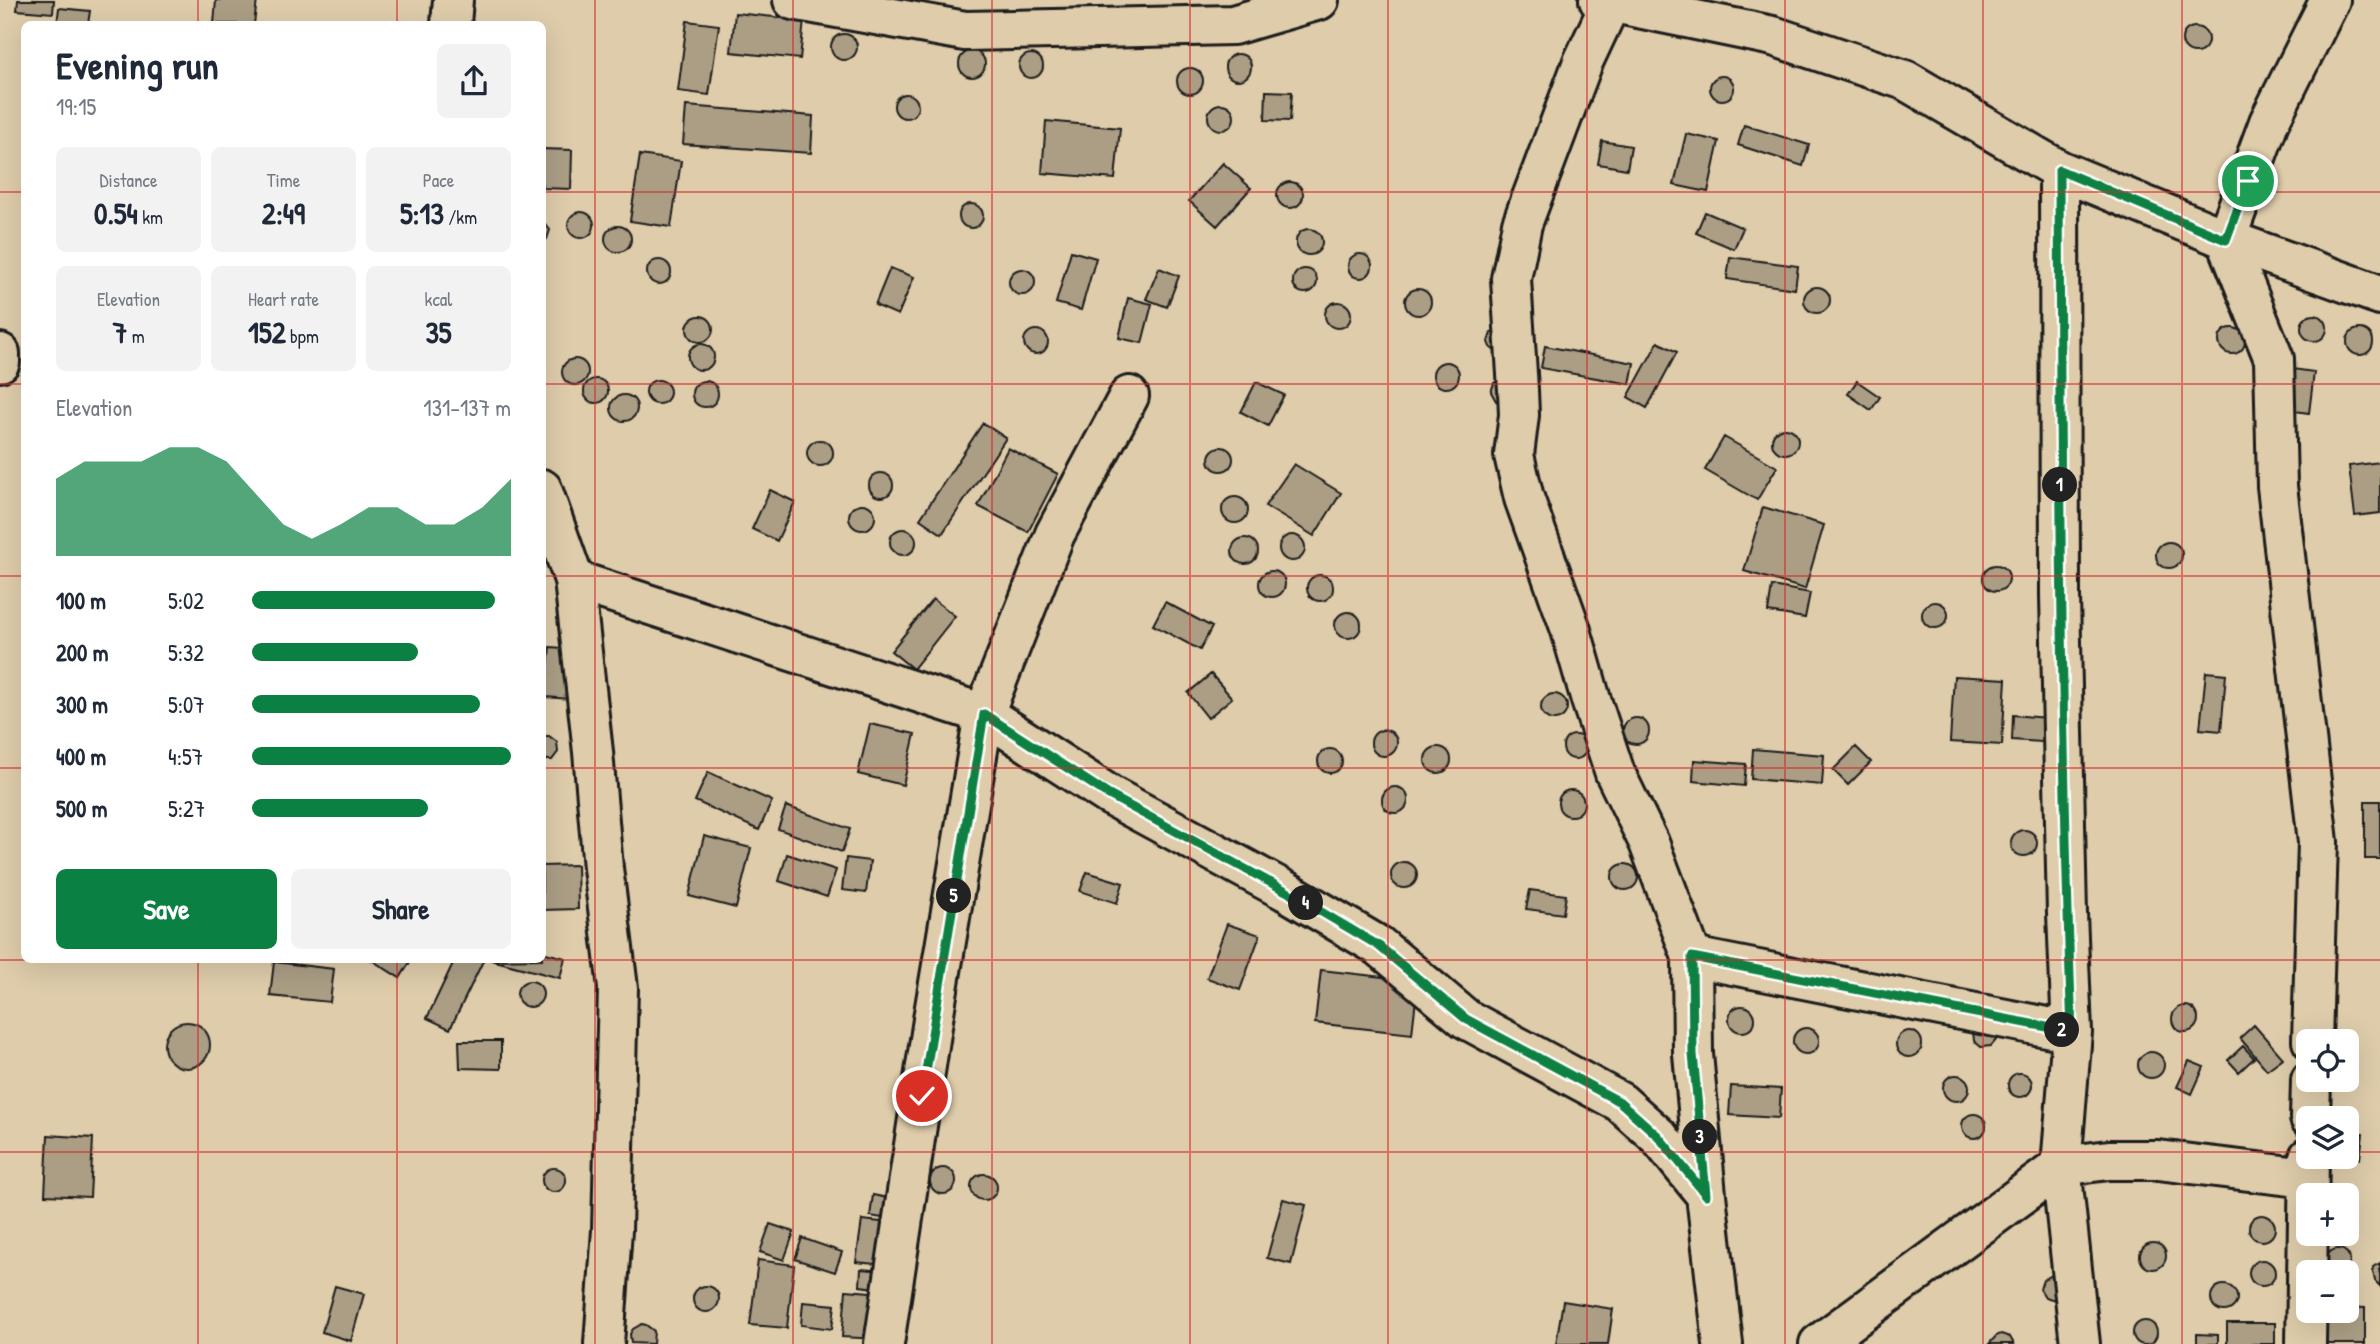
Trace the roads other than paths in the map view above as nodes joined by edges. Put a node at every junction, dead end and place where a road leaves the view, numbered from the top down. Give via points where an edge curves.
1 (453, 0) edge
2 (793, 0) edge
3 (1319, 0) edge
4 (2330, 0) edge
5 (1607, 1) edge
6 (451, 21) edge
7 (2059, 170) junction
8 (2226, 240) junction
9 (2380, 295) edge
10 (0, 353) edge
11 (0, 362) edge
12 (1129, 397) dead end
13 (546, 500) edge
14 (574, 580) junction
15 (984, 714) junction
16 (1692, 957) junction
17 (2312, 1029) edge
18 (2072, 1032) junction
19 (2061, 1166) junction
20 (2296, 1166) edge
21 (2309, 1169) edge
22 (1706, 1195) junction
23 (604, 1344) edge
24 (884, 1344) edge
25 (1723, 1344) edge
26 (1819, 1344) edge
27 (2081, 1344) edge
28 (2306, 1344) edge

1 - 6 street
2 - 3 street via 965,31 1233,25
4 - 8 street via 2269,122
5 - 7 street via 1773,36 1905,80
5 - 16 street via 1522,224 1511,279 1518,402 1514,455 1615,773 1649,843
7 - 8 street
7 - 18 street via 2061,610
8 - 9 street
8 - 17 street via 2274,359 2277,486 2318,842
10 - 11 street
12 - 15 street via 1055,534
13 - 14 street
14 - 15 street
14 - 23 street via 618,988 612,1230
15 - 22 street via 1109,795 1379,946 1466,1019 1620,1102 1658,1136
15 - 24 street
16 - 18 street
16 - 22 street via 1693,1054
18 - 19 street
19 - 20 street via 2158,1160
19 - 26 street
19 - 27 street
21 - 28 street
22 - 25 street

